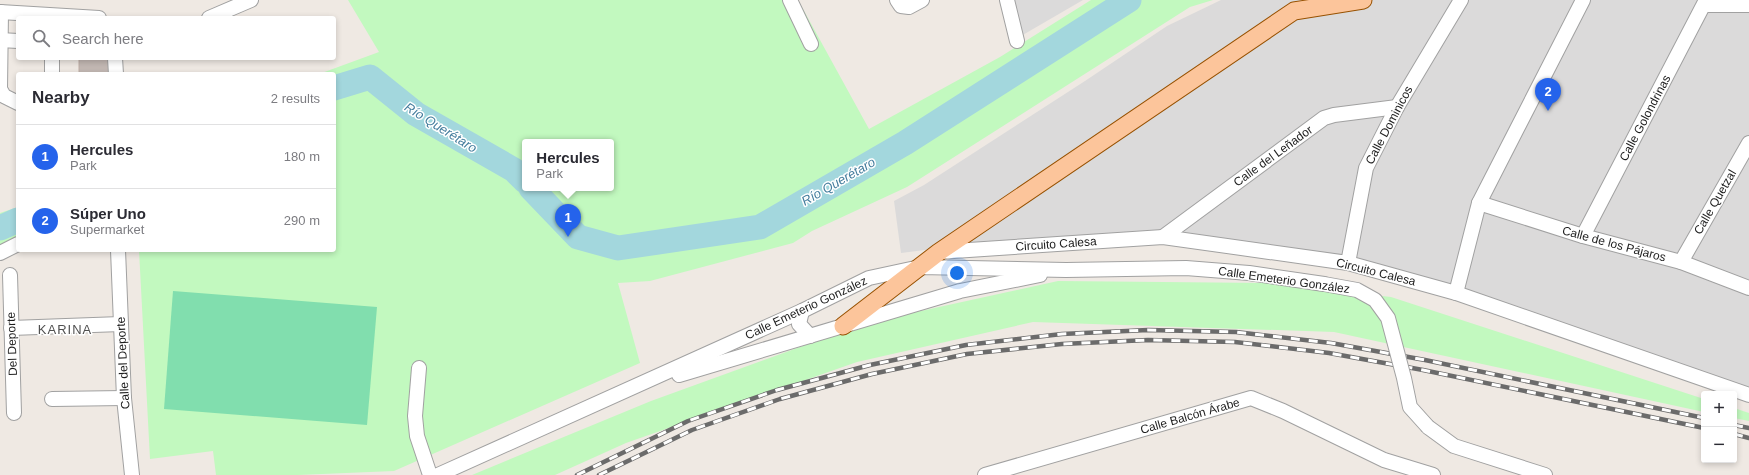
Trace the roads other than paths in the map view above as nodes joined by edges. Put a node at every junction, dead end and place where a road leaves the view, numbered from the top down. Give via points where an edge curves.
1 (251, 0) edge
2 (790, 0) edge
3 (897, 0) edge
4 (922, 0) edge
5 (1007, 0) edge
6 (1362, 0) edge
7 (1460, 0) edge
8 (1583, 0) edge
9 (1705, 2) edge
10 (1749, 5) edge
11 (0, 12) edge
12 (53, 16) edge
13 (214, 16) edge
14 (0, 40) edge
15 (16, 41) edge
16 (1017, 41) dead end
17 (811, 44) dead end
18 (52, 60) edge
19 (115, 60) edge
20 (52, 72) edge
21 (116, 72) edge
22 (16, 103) edge
23 (1397, 107) junction
24 (1749, 143) edge
25 (1479, 203) junction
26 (1583, 236) junction
27 (1163, 237) junction
28 (16, 245) edge
29 (118, 252) edge
30 (939, 252) junction
31 (0, 253) edge
32 (1348, 262) junction
33 (1681, 262) junction
34 (920, 266) junction
35 (1066, 270) junction
36 (10, 275) dead end
37 (1749, 288) edge
38 (1456, 293) junction
39 (802, 311) junction
40 (121, 324) junction
41 (844, 326) junction
42 (11, 328) junction
43 (810, 336) junction
44 (419, 368) dead end
45 (628, 391) junction
46 (1749, 396) edge
47 (124, 398) junction
48 (52, 399) dead end
49 (14, 413) dead end
50 (132, 475) edge
51 (430, 475) edge
52 (438, 475) edge
53 (985, 475) edge
54 (1433, 475) edge
55 (1545, 475) edge

1 - 13 street
2 - 17 street
3 - 4 street via 901,6 909,7
5 - 16 street
6 - 30 main road via 1294,11
7 - 23 street, Calle Dominicos
8 - 25 street
9 - 10 street
9 - 26 street, Calle Golondrinas
11 - 12 street
11 - 14 street
14 - 15 street
14 - 22 street via 0,89 4,96
18 - 20 street
19 - 21 street
23 - 27 street, Calle del Leñador via 1324,118
23 - 32 street, Calle Dominicos via 1366,168
24 - 33 street, Calle Quetzal
25 - 26 street, Calle de los Pájaros
25 - 38 street
26 - 33 street, Calle de los Pájaros
27 - 30 street, Circuito Calesa
27 - 32 street, Circuito Calesa
28 - 31 street
29 - 40 street, Calle del Deporte
30 - 34 main road
32 - 38 street, Circuito Calesa
33 - 37 street, Calle de los Pájaros
34 - 35 street, Calle Emeterio González
34 - 39 street, Calle Emeterio González via 869,278
34 - 41 main road
35 - 41 street, Calle Emeterio González via 960,291
35 - 55 street, Calle Emeterio González, bridge via 1186,268 1249,273 1357,290 1375,300 1388,318 1410,407 1428,427 1454,446
36 - 42 street, Del Deporte
38 - 46 street, Circuito Calesa
39 - 43 street via 799,324
39 - 45 street, Calle Emeterio González
40 - 42 street
40 - 47 street, Calle del Deporte
41 - 43 street, Calle Emeterio González
42 - 49 street, Del Deporte
43 - 45 street, Calle Emeterio González
44 - 51 street via 415,416 417,436
45 - 52 street, Calle Emeterio González
47 - 48 street
47 - 50 street, Calle del Deporte
53 - 54 street, Calle Balcón Árabe via 1251,398 1384,460

